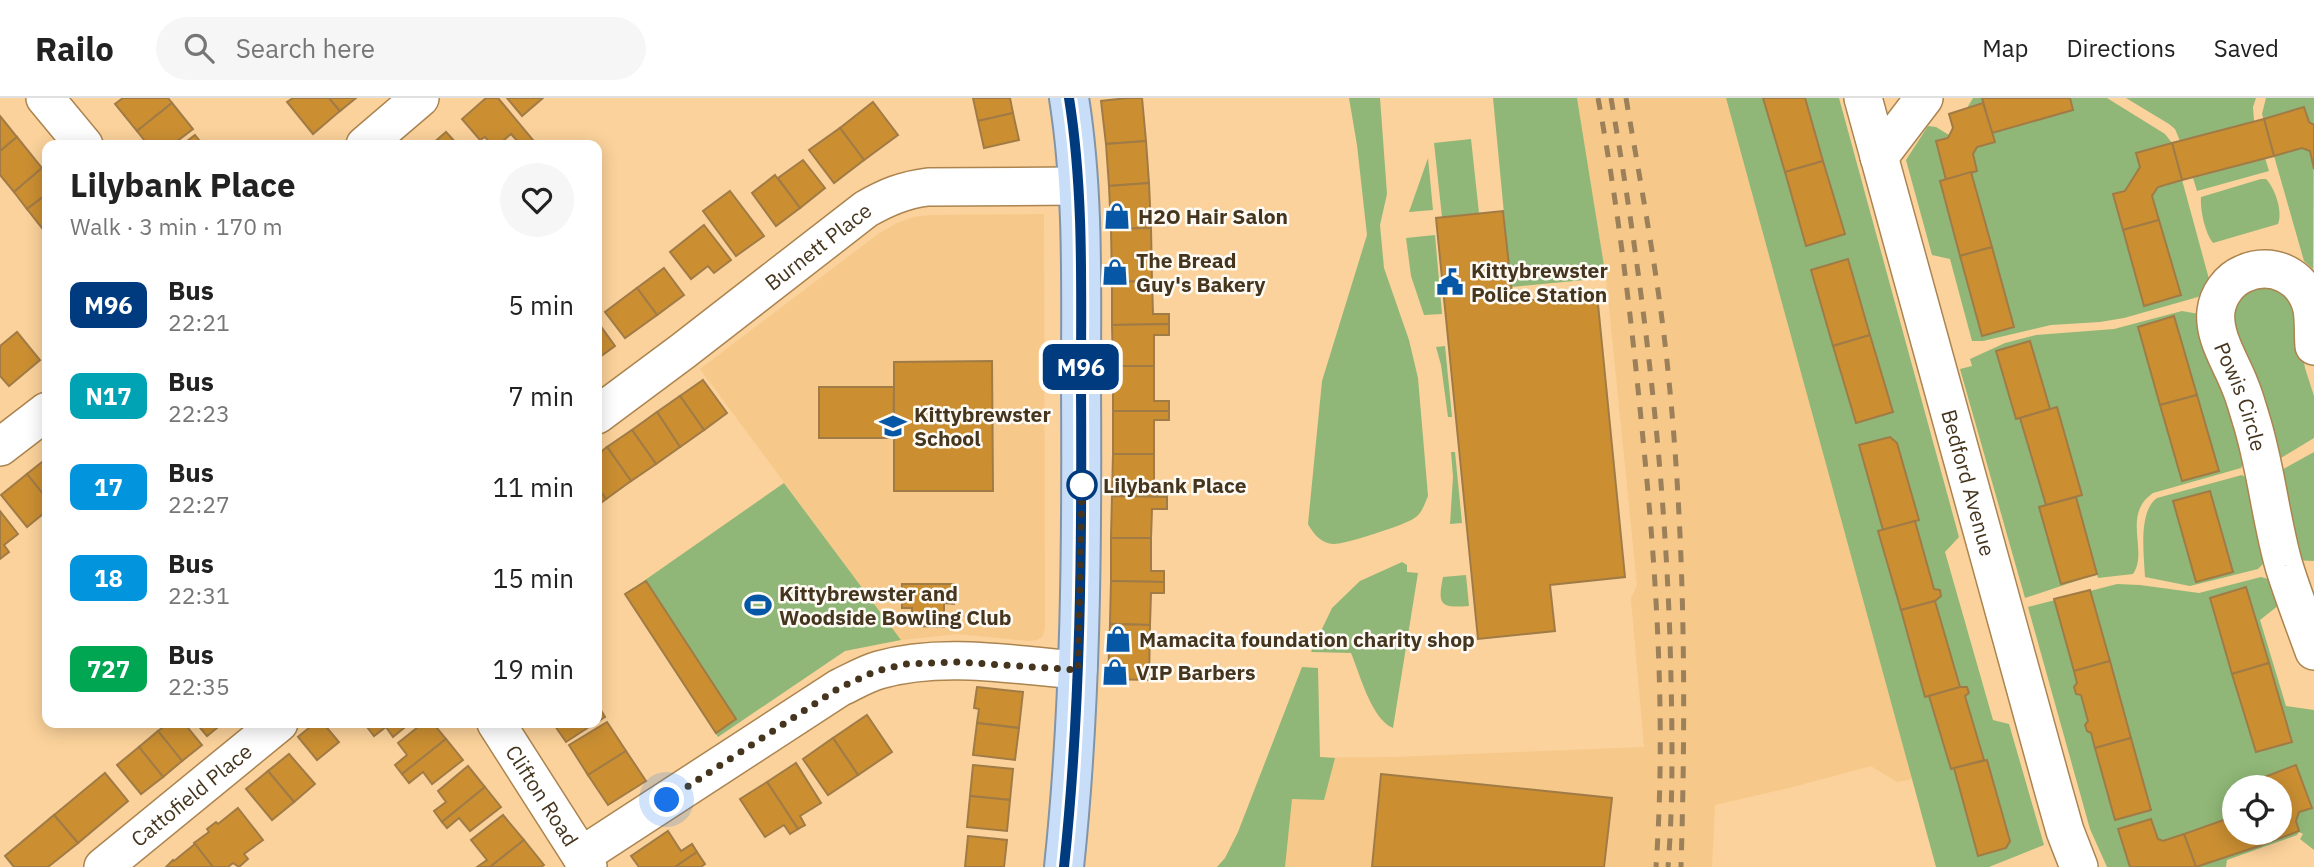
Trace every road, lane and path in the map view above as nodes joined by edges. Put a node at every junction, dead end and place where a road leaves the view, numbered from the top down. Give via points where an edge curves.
1 (45, 98) edge
2 (419, 98) edge
3 (1069, 98) edge
4 (1863, 98) edge
5 (1924, 98) edge
6 (80, 140) edge
7 (371, 140) edge
8 (1879, 157) junction
9 (1077, 186) junction
10 (2314, 346) edge
11 (602, 411) edge
12 (42, 415) edge
13 (0, 447) edge
14 (2314, 651) edge
15 (1078, 670) junction
16 (273, 728) edge
17 (499, 728) edge
18 (583, 863) edge
19 (103, 867) edge
20 (1064, 867) edge
21 (2079, 867) edge

1 - 6 street
2 - 7 street
3 - 9 main road
4 - 8 street, Bedford Avenue
5 - 8 street
8 - 21 street, Bedford Avenue via 2052,785
9 - 11 street, Burnett Place via 928,187 885,198
9 - 15 main road via 1082,467
10 - 14 street, Powis Circle via 2308,295 2284,271 2249,271 2234,278 2223,291 2216,310 2217,329 2251,418 2284,565
12 - 13 street
15 - 18 street via 958,662 906,664 876,671 839,688
15 - 20 main road
16 - 19 street, Cattofield Place
17 - 18 street, Clifton Road

